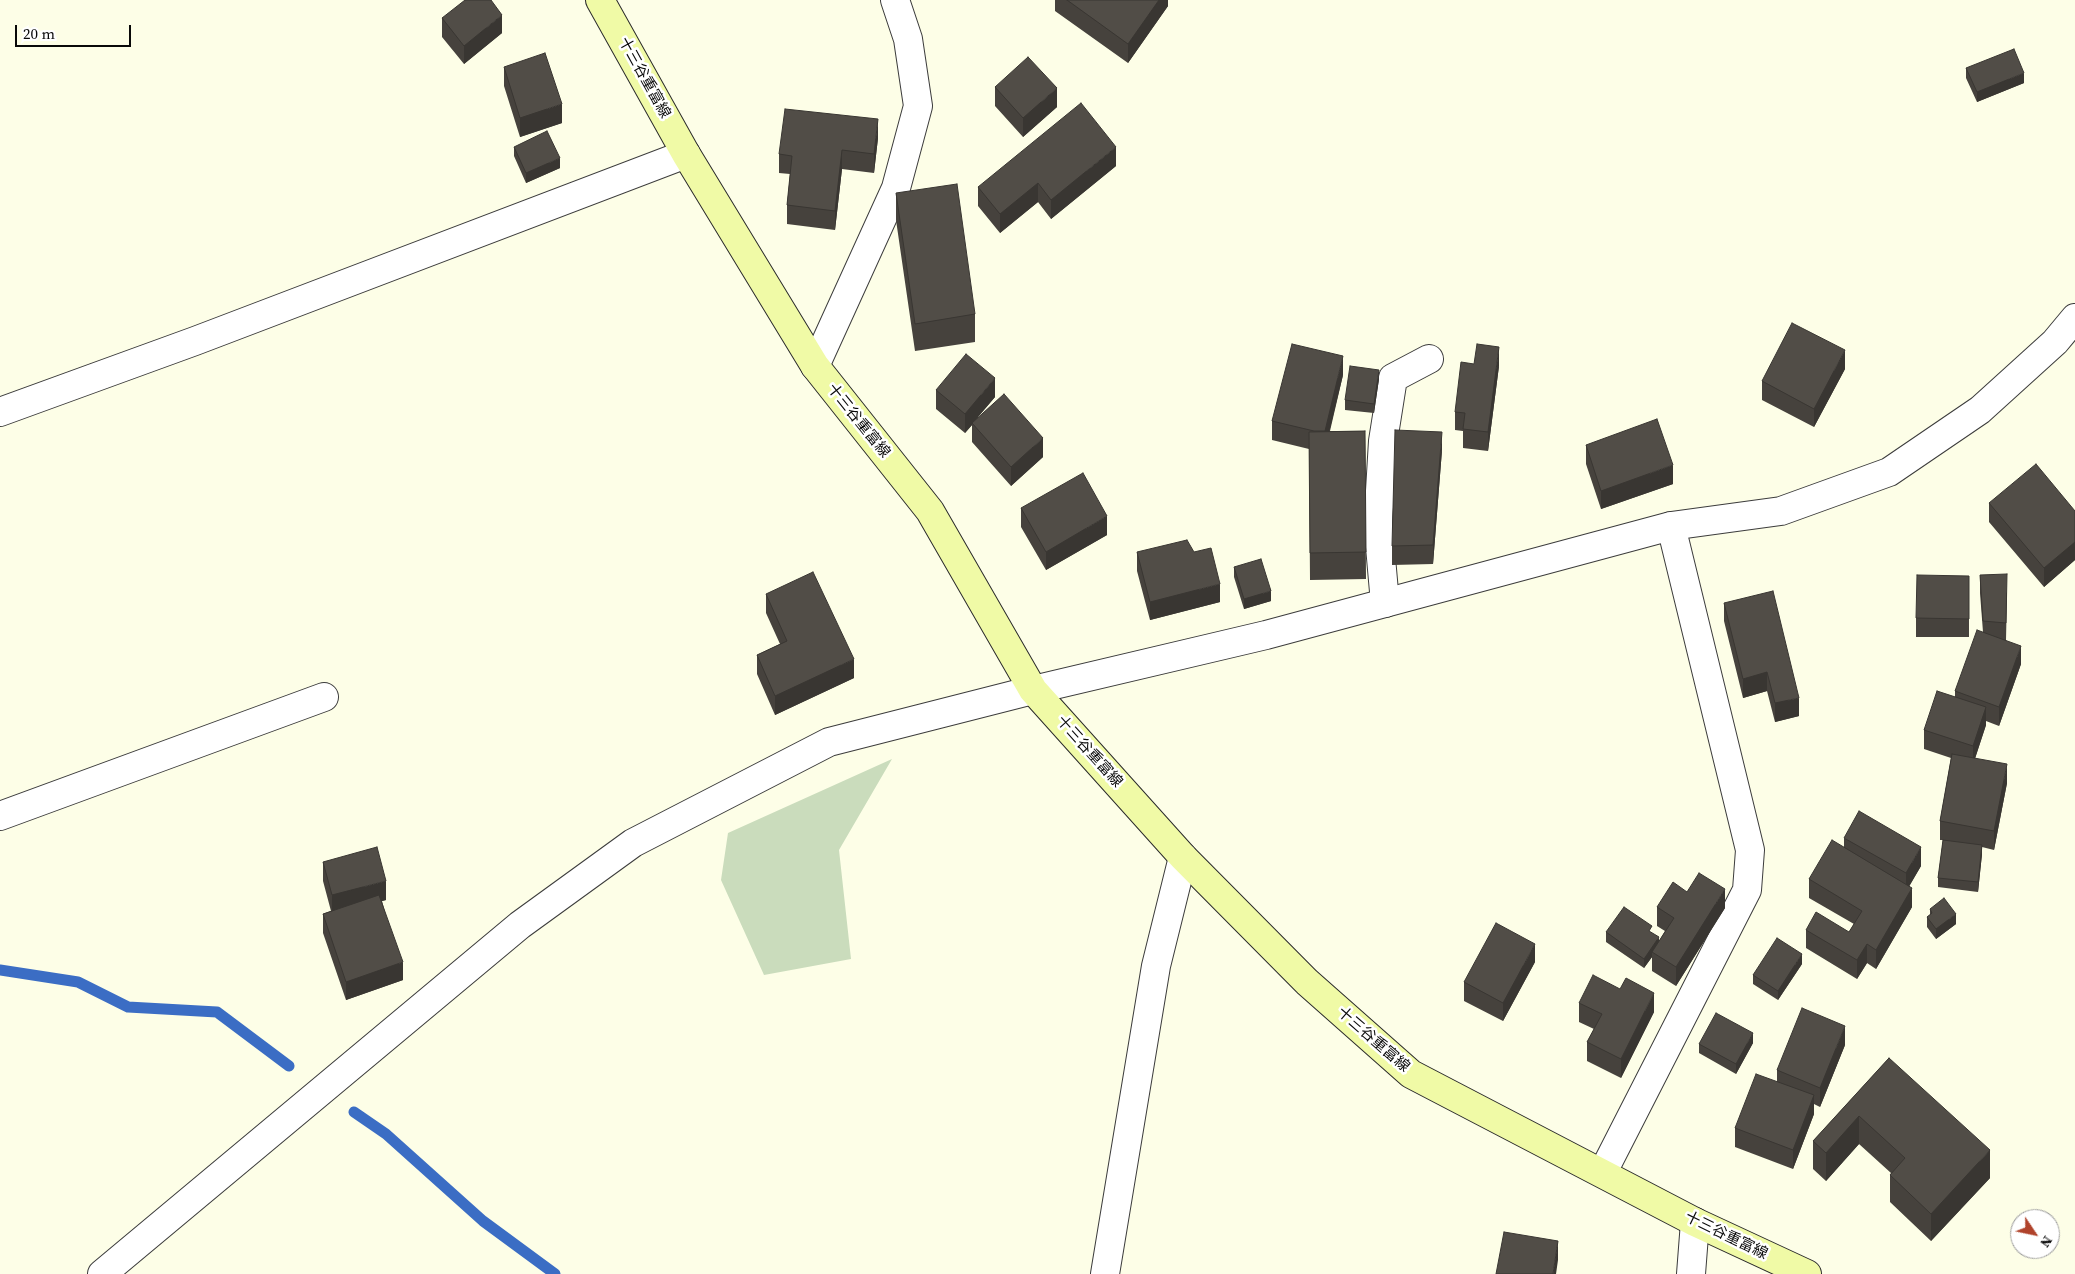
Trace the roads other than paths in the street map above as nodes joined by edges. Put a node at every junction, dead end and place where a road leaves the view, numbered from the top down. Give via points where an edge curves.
1 (600, 0) edge
2 (895, 0) edge
3 (686, 154) junction
4 (2075, 318) edge
5 (1429, 359) dead end
6 (815, 366) junction
7 (0, 412) edge
8 (1671, 526) junction
9 (1385, 603) junction
10 (1034, 690) junction
11 (324, 697) dead end
12 (0, 816) edge
13 (1183, 857) junction
14 (1603, 1172) junction
15 (1695, 1222) junction
16 (108, 1272) edge
17 (1105, 1274) edge
18 (1691, 1274) edge
19 (1807, 1274) edge

1 - 3 main road, 十三谷重富線
2 - 6 street via 908,39 918,106 896,188
3 - 6 main road, 十三谷重富線
3 - 7 street
4 - 8 street via 2055,342 1980,410 1890,472 1781,511
5 - 9 street via 1393,378 1383,441 1378,524
6 - 10 main road, 十三谷重富線 via 930,511
8 - 9 street
8 - 14 street via 1750,850 1747,890
9 - 10 street via 1266,636
10 - 13 main road, 十三谷重富線
10 - 16 street via 829,742 633,843 520,925
11 - 12 street
13 - 14 main road, 十三谷重富線 via 1307,982 1411,1074
13 - 17 street via 1156,966
14 - 15 main road, 十三谷重富線
15 - 18 street
15 - 19 main road, 十三谷重富線

